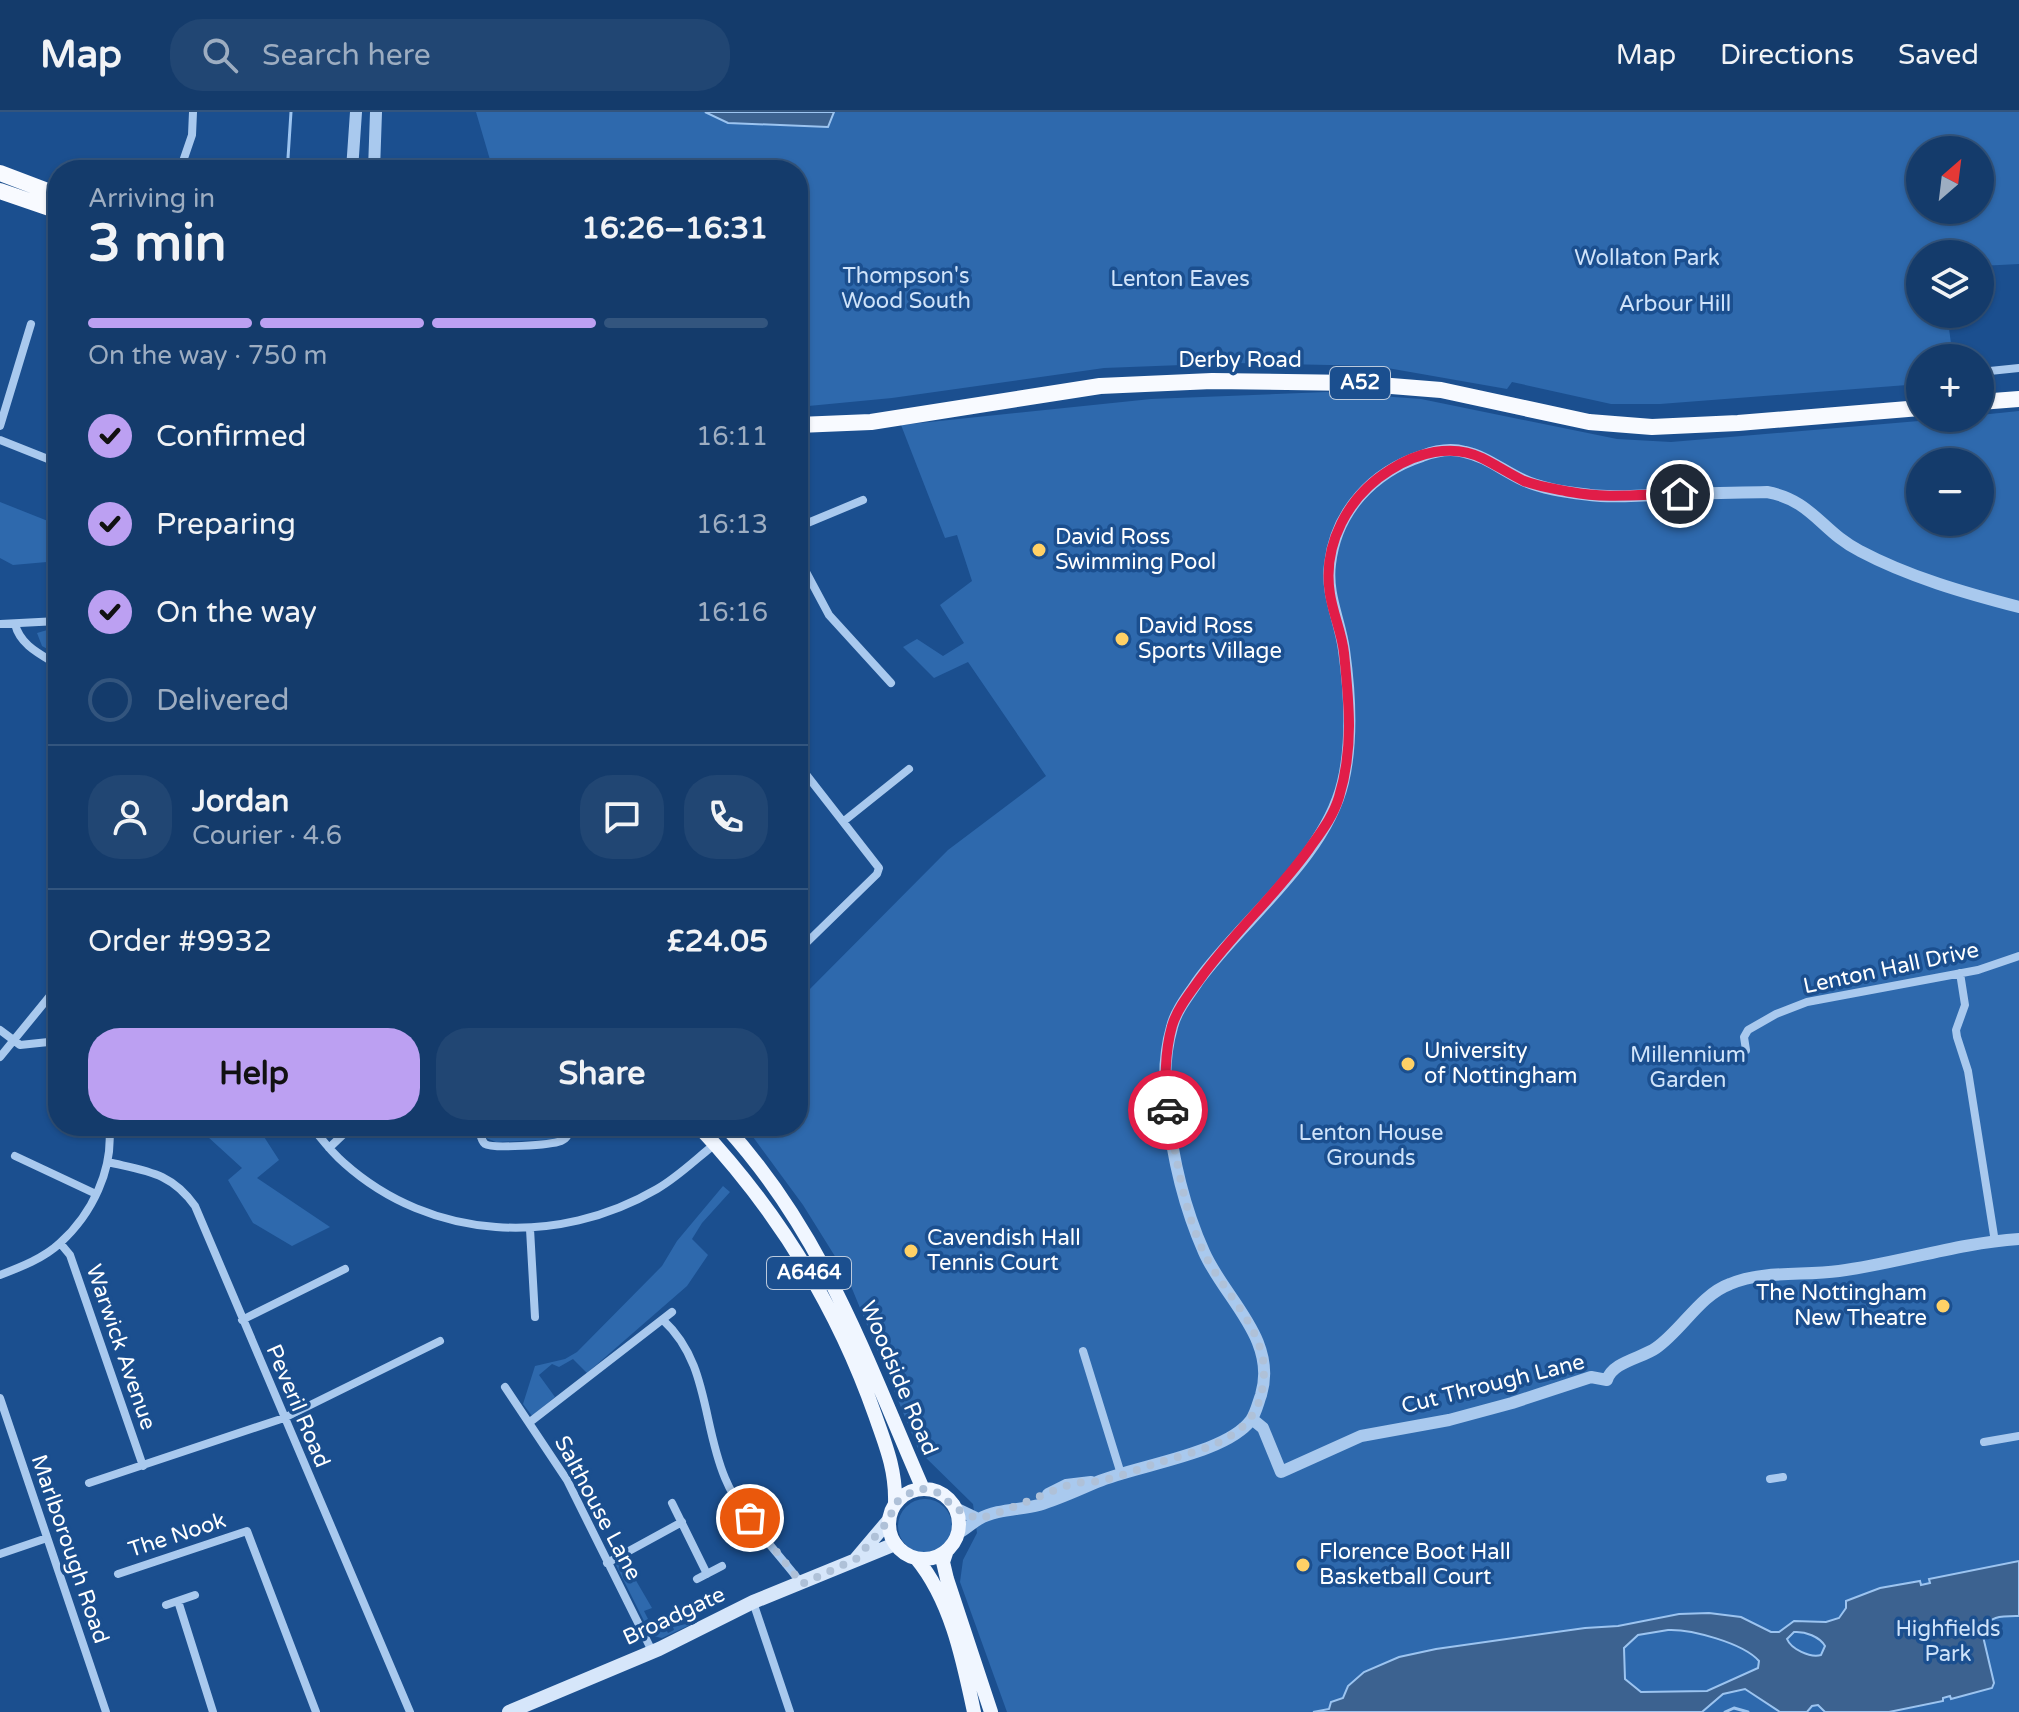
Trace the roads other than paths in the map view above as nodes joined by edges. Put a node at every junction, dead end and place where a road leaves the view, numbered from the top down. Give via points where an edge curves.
1 (193, 112) edge
2 (356, 112) edge
3 (376, 112) edge
4 (183, 160) edge
5 (353, 160) edge
6 (374, 160) edge
7 (0, 173) edge
8 (0, 191) edge
9 (48, 191) edge
10 (48, 208) edge
11 (31, 324) dead end
12 (2019, 368) edge
13 (1994, 371) edge
14 (2019, 399) edge
15 (1994, 401) edge
16 (1906, 409) edge
17 (808, 425) edge
18 (0, 426) edge
19 (0, 440) edge
20 (48, 459) edge
21 (863, 500) dead end
22 (808, 523) edge
23 (808, 576) edge
24 (2019, 607) edge
25 (48, 622) edge
26 (0, 624) edge
27 (15, 624) junction
28 (48, 658) edge
29 (874, 664) junction
30 (866, 671) dead end
31 (891, 683) dead end
32 (909, 769) dead end
33 (808, 777) edge
34 (844, 821) junction
35 (808, 941) edge
36 (2019, 956) edge
37 (1960, 973) junction
38 (48, 999) edge
39 (0, 1030) edge
40 (14, 1042) junction
41 (48, 1043) edge
42 (1746, 1050) dead end
43 (0, 1057) edge
44 (109, 1136) edge
45 (319, 1136) edge
46 (342, 1136) edge
47 (482, 1136) edge
48 (567, 1136) edge
49 (707, 1136) edge
50 (722, 1136) edge
51 (734, 1136) edge
52 (715, 1144) junction
53 (329, 1148) junction
54 (15, 1156) dead end
55 (108, 1162) junction
56 (96, 1194) junction
57 (530, 1229) junction
58 (2019, 1239) edge
59 (1995, 1242) junction
60 (60, 1243) junction
61 (345, 1269) dead end
62 (0, 1275) edge
63 (672, 1312) dead end
64 (535, 1317) dead end
65 (242, 1320) junction
66 (663, 1320) junction
67 (440, 1341) dead end
68 (1083, 1351) dead end
69 (505, 1387) dead end
70 (0, 1398) edge
71 (284, 1418) junction
72 (1252, 1419) junction
73 (530, 1422) junction
74 (2019, 1436) edge
75 (1984, 1442) dead end
76 (143, 1466) junction
77 (1121, 1474) junction
78 (1783, 1477) dead end
79 (1770, 1479) dead end
80 (1092, 1482) junction
81 (89, 1483) dead end
82 (923, 1489) junction
83 (672, 1503) dead end
84 (895, 1503) junction
85 (955, 1508) junction
86 (1016, 1509) junction
87 (978, 1519) junction
88 (889, 1520) junction
89 (682, 1522) junction
90 (957, 1534) junction
91 (47, 1538) junction
92 (895, 1544) junction
93 (947, 1550) junction
94 (0, 1554) edge
95 (916, 1558) junction
96 (856, 1559) junction
97 (607, 1563) junction
98 (722, 1566) dead end
99 (118, 1574) dead end
100 (707, 1574) junction
101 (697, 1579) dead end
102 (802, 1584) junction
103 (195, 1595) dead end
104 (178, 1601) junction
105 (753, 1602) junction
106 (166, 1605) dead end
107 (652, 1651) junction
108 (106, 1712) edge
109 (213, 1712) edge
110 (316, 1712) edge
111 (410, 1712) edge
112 (509, 1712) edge
113 (790, 1712) edge
114 (974, 1712) edge
115 (991, 1712) edge

1 - 4 street
2 - 5 street
3 - 6 street
7 - 9 highway
8 - 10 highway
11 - 18 street
12 - 13 street
14 - 15 highway
16 - 17 highway, Derby Road / A52 via 1652,427 1589,422 1441,390 1185,381 1100,386 845,425
19 - 20 street
21 - 22 street
23 - 29 street via 829,615
24 - 72 street via 1944,586 1861,552 1804,505 1780,494 1596,496 1533,484 1455,450 1401,463 1369,485 1344,518 1330,557 1330,592 1344,649 1350,751 1339,799 1299,863 1189,994 1172,1026 1168,1053 1167,1107 1182,1190 1204,1253 1261,1349 1263,1387
25 - 27 street
26 - 27 street
27 - 28 street via 24,642
29 - 30 street
29 - 31 street
32 - 34 street
33 - 34 street
34 - 35 street via 879,868
36 - 37 street, Lenton Hall Drive
37 - 42 street, Lenton Hall Drive via 1807,1002 1748,1030
37 - 59 street via 1965,1005 1956,1030 1968,1071
38 - 40 street
39 - 40 street
40 - 41 street
40 - 43 street
44 - 55 street
45 - 53 street
46 - 53 street
47 - 48 street via 495,1147 557,1142
49 - 52 main road, Woodside Road / A6464
50 - 52 main road
51 - 82 main road, Woodside Road / A6464 via 823,1264
52 - 57 street via 670,1180 622,1207
52 - 84 main road, Woodside Road / A6464 via 771,1215 821,1293 872,1406 895,1473
53 - 57 street via 370,1182 421,1209 470,1224
54 - 56 street
55 - 56 street
55 - 65 street, Peveril Road via 156,1173 179,1186 195,1206
56 - 60 street
57 - 64 street
58 - 59 street, Cut Through Lane
59 - 72 street, Cut Through Lane via 1727,1284 1665,1341 1613,1369 1607,1380 1591,1377 1449,1420 1361,1436 1281,1472 1263,1428
60 - 62 street
60 - 76 street, Warwick Avenue via 70,1255
61 - 65 street
63 - 66 street
65 - 71 street, Peveril Road
66 - 73 street
66 - 102 street via 693,1362 736,1501
67 - 71 street
68 - 77 street
69 - 73 street, Salthouse Lane
70 - 91 street, Marlborough Road
71 - 76 street
71 - 111 street, Peveril Road
72 - 77 street via 1215,1445
73 - 97 street, Salthouse Lane via 567,1480
74 - 75 street
76 - 81 street
77 - 80 street
78 - 79 street
80 - 86 street
80 - 86 street via 1066,1485
82 - 84 main road
82 - 85 main road via 939,1493
83 - 89 street
84 - 88 main road
85 - 87 street
85 - 90 main road
86 - 87 street
87 - 90 street
88 - 92 main road
88 - 96 main road
89 - 97 street
89 - 100 street
90 - 93 main road
91 - 94 street
91 - 108 street, Marlborough Road
92 - 95 main road
92 - 96 main road, Broadgate
93 - 95 main road
93 - 115 main road via 947,1579
95 - 114 main road via 930,1575 947,1616
96 - 102 main road, Broadgate
97 - 107 street, Salthouse Lane
98 - 100 street
99 - 110 street, The Nook via 247,1531
100 - 101 street
102 - 105 main road, Broadgate
103 - 104 street
104 - 106 street
104 - 109 street
105 - 107 main road, Broadgate
105 - 113 street
107 - 112 main road, Broadgate

